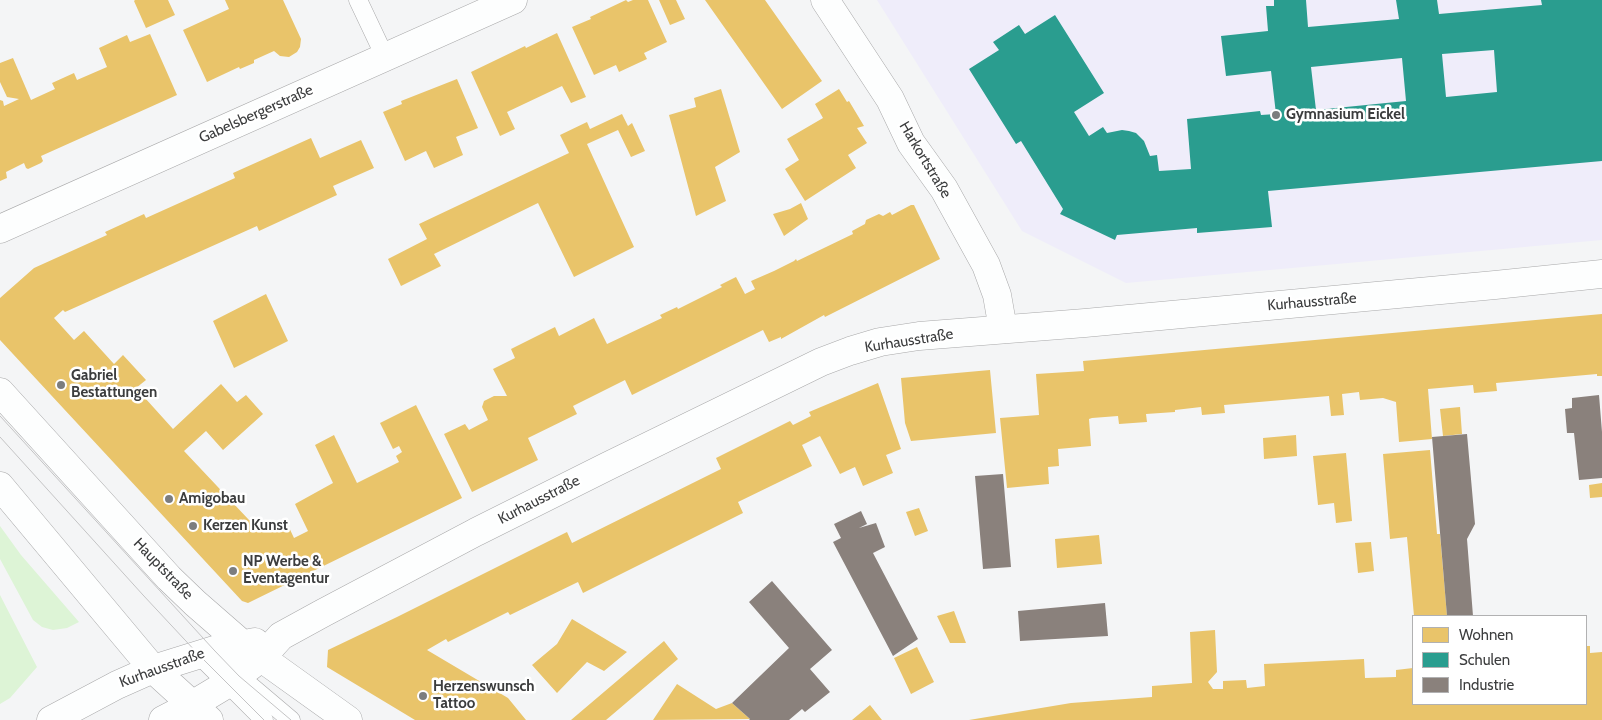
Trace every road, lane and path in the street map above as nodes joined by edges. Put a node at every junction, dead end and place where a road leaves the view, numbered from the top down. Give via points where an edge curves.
1 (358, 0) edge
2 (513, 0) edge
3 (825, 0) edge
4 (385, 57) junction
5 (0, 229) edge
6 (1602, 274) edge
7 (1003, 329) junction
8 (0, 392) edge
9 (0, 486) edge
10 (252, 651) junction
11 (206, 652) junction
12 (153, 669) junction
13 (233, 680) junction
14 (200, 713) edge
15 (51, 720) edge
16 (163, 720) edge
17 (264, 720) edge
18 (291, 720) edge
19 (348, 720) edge

1 - 4 lane
2 - 4 street, Gabelsbergerstraße
3 - 7 street, Harkortstraße via 890,99 911,142 944,189 986,266 997,295
4 - 5 street, Gabelsbergerstraße
6 - 7 street, Kurhausstraße
7 - 10 street, Kurhausstraße via 880,342 820,362 476,532
8 - 10 street, Hauptstraße via 170,578 220,626
9 - 12 street
10 - 11 street, Kurhausstraße
10 - 13 street, Kurhausstraße
10 - 19 street, Hauptstraße
11 - 12 street, Kurhausstraße
11 - 13 lane
12 - 14 street
12 - 15 street, Kurhausstraße
13 - 14 street, Kurhausstraße
13 - 17 lane
13 - 18 lane
14 - 16 street, Kurhausstraße

